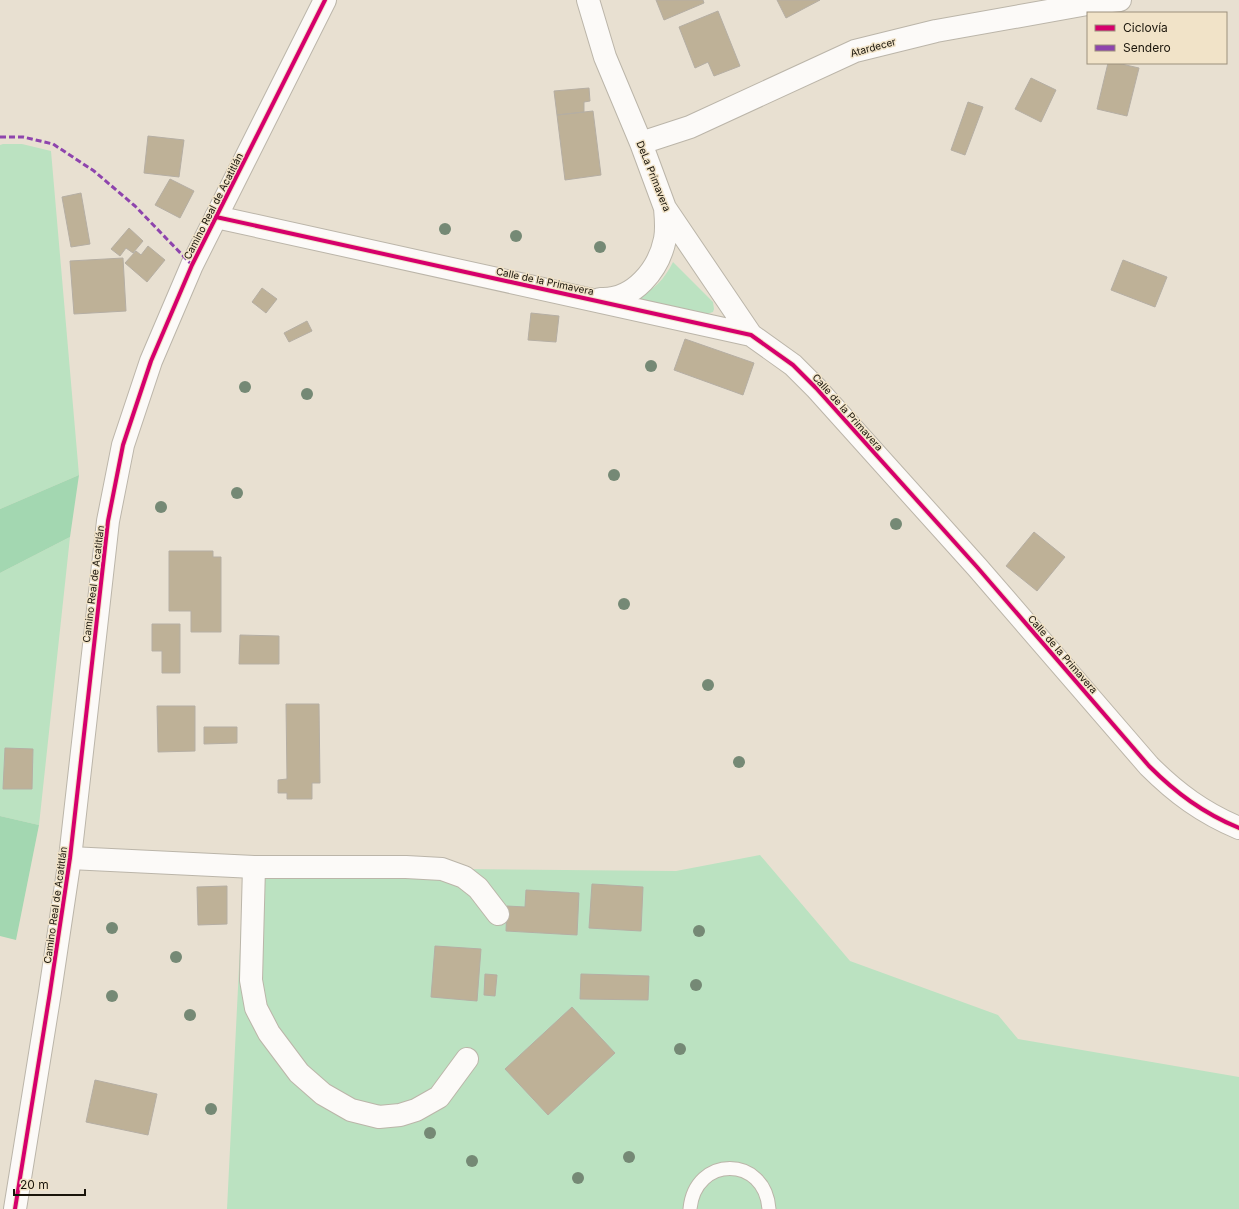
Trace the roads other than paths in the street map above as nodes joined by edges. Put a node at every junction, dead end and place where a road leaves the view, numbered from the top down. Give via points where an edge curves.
1 (325, 0) edge
2 (588, 0) edge
3 (1120, 0) edge
4 (1093, 2) edge
5 (641, 143) junction
6 (665, 208) junction
7 (216, 217) junction
8 (581, 297) junction
9 (751, 335) junction
10 (1239, 828) edge
11 (70, 858) junction
12 (254, 867) junction
13 (498, 914) dead end
14 (466, 1059) dead end
15 (15, 1209) edge
16 (690, 1209) edge
17 (768, 1209) edge

1 - 7 street, Camino Real de Acatitlán
2 - 5 street, DeLa Primavera via 605,57
3 - 4 street, Atardecer
4 - 5 street, Atardecer via 936,31 855,51 690,127
5 - 6 street, DeLa Primavera
6 - 8 street via 667,224 661,254 645,280 620,297
6 - 9 street, DeLa Primavera
7 - 8 street, Calle de la Primavera
7 - 11 street, Camino Real de Acatitlán via 192,265 151,361 123,445 108,528
8 - 9 street, Calle de la Primavera
9 - 10 street, Calle de la Primavera via 793,365 816,388 977,567 1149,766 1183,797
11 - 12 street
11 - 15 street, Camino Real de Acatitlán
12 - 13 street via 442,869 464,877 478,888
12 - 14 street via 251,980 256,1008 269,1033 299,1073 323,1094 351,1110 379,1117 416,1110 439,1097
16 - 17 lane via 696,1188 702,1180 710,1173 729,1168 749,1173 758,1180 768,1200

